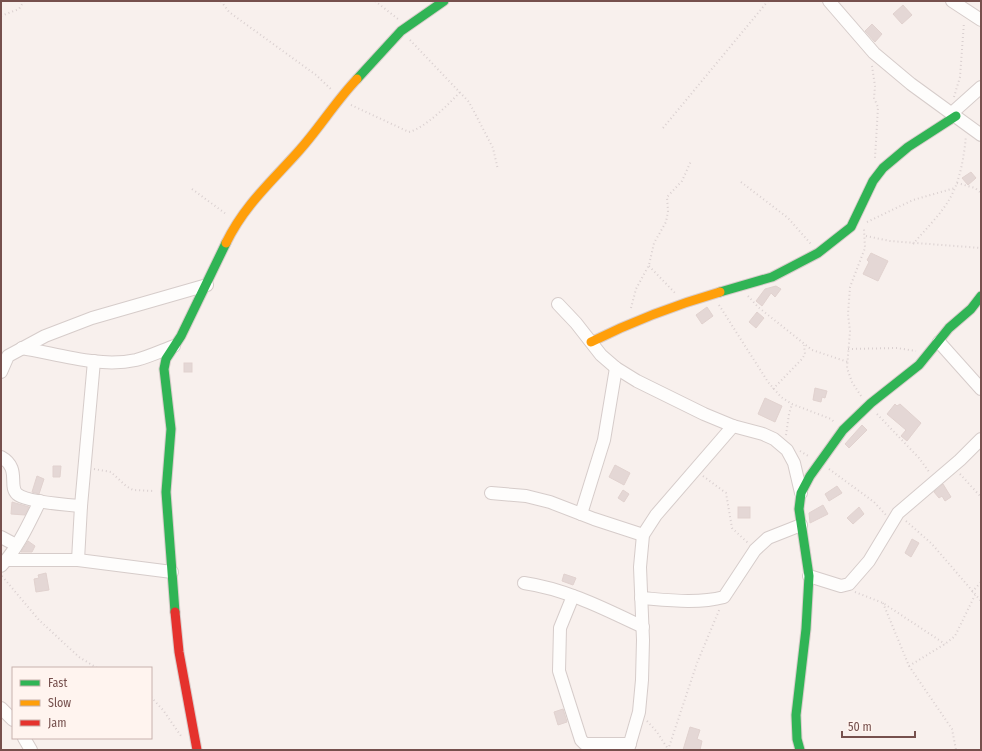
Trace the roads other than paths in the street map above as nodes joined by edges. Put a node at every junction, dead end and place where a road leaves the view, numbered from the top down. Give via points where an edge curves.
1 (444, 1) edge
2 (829, 1) edge
3 (952, 1) edge
4 (981, 20) edge
5 (981, 87) edge
6 (952, 113) junction
7 (981, 135) edge
8 (207, 285) junction
9 (981, 296) edge
10 (558, 304) dead end
11 (591, 342) junction
12 (939, 342) junction
13 (174, 346) junction
14 (22, 348) junction
15 (94, 361) junction
16 (616, 368) junction
17 (1, 372) edge
18 (981, 389) edge
19 (733, 426) junction
20 (981, 439) edge
21 (1, 457) edge
22 (491, 493) dead end
23 (801, 493) junction
24 (40, 501) junction
25 (81, 506) junction
26 (581, 514) junction
27 (801, 525) junction
28 (643, 534) junction
29 (1, 537) edge
30 (16, 545) junction
31 (78, 560) junction
32 (4, 563) edge
33 (172, 572) junction
34 (809, 576) junction
35 (524, 583) dead end
36 (573, 596) junction
37 (641, 598) junction
38 (643, 627) junction
39 (1, 708) edge
40 (12, 719) edge
41 (25, 739) edge
42 (629, 747) edge
43 (31, 750) edge
44 (197, 750) edge
45 (800, 750) edge

1 - 8 street via 404,28 352,84 298,152 260,190 236,222
2 - 6 street via 874,53 911,84
3 - 4 street
5 - 6 street
6 - 7 street
6 - 11 street via 883,168 873,181 851,227 818,252 772,276 685,302 632,322
8 - 13 street via 182,336
8 - 14 street via 92,318
9 - 12 street via 971,309 949,328
10 - 11 street
11 - 16 street
12 - 18 street
12 - 23 street via 919,365 843,430
13 - 15 street via 135,360
13 - 33 street via 166,359 164,370 171,429 166,492
14 - 15 street
14 - 17 street via 8,356
15 - 25 street
16 - 19 street via 637,381
16 - 26 street via 604,440
19 - 23 street via 763,434 787,450 794,463
19 - 28 street via 656,515
20 - 34 street via 894,518 869,561 849,584 841,586
21 - 24 street via 7,460 13,470 16,493
22 - 26 street via 526,496
23 - 27 street
24 - 25 street
24 - 30 street
25 - 31 street
26 - 28 street
27 - 34 street
27 - 37 street via 768,538 755,550 724,597 692,601
28 - 37 street via 640,551
29 - 30 street
30 - 32 street
31 - 32 street
31 - 33 street
33 - 44 street via 180,652
34 - 45 street via 796,715
35 - 36 street
36 - 38 street
36 - 42 street via 560,628 559,671 581,740 585,744
37 - 38 street
38 - 42 street via 639,712
39 - 40 street
41 - 43 street

